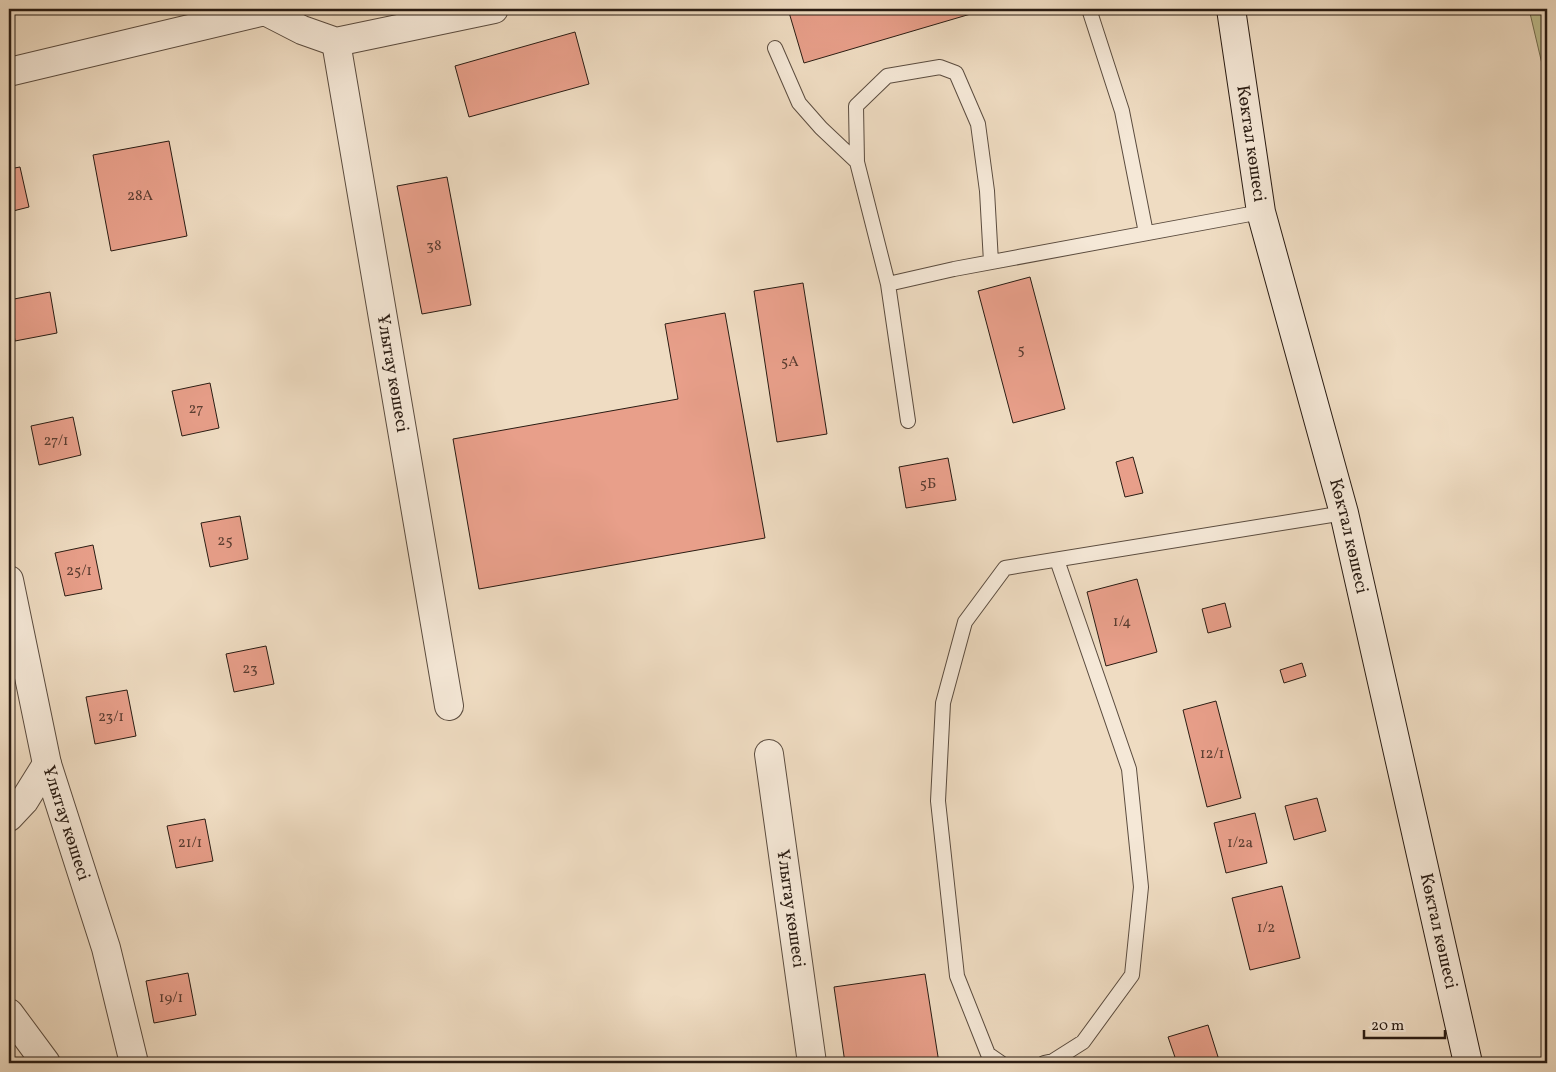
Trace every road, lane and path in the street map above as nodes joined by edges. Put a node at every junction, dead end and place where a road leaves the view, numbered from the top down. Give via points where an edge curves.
1 (494, 9) edge
2 (1089, 9) edge
3 (1232, 9) edge
4 (300, 19) edge
5 (336, 42) junction
6 (775, 48) dead end
7 (9, 72) edge
8 (858, 162) junction
9 (1261, 212) junction
10 (1146, 233) junction
11 (991, 262) junction
12 (888, 284) junction
13 (908, 421) dead end
14 (1344, 513) junction
15 (1057, 560) junction
16 (9, 580) edge
17 (449, 706) dead end
18 (769, 754) dead end
19 (47, 764) junction
20 (9, 817) edge
21 (9, 1013) edge
22 (46, 1063) edge
23 (134, 1063) edge
24 (812, 1063) edge
25 (1001, 1063) edge
26 (1044, 1063) edge
27 (1468, 1063) edge

1 - 5 street
2 - 10 lane via 1122,111
3 - 9 street, Көктал көшесі
4 - 5 street
4 - 7 street via 265,11
5 - 17 street, Ұлытау көшесі
6 - 8 lane via 799,103
8 - 11 lane via 856,106 887,76 940,67 956,73 978,124 987,191
8 - 12 lane
9 - 10 lane
9 - 14 street, Көктал көшесі
10 - 11 lane
11 - 12 lane
12 - 13 lane
14 - 15 lane
14 - 27 street, Көктал көшесі
15 - 25 lane via 1005,568 965,622 943,703 938,801 957,976 988,1054
15 - 26 lane via 1129,769 1141,887 1132,975 1083,1042 1053,1061
16 - 19 street, Ұлытау көшесі
18 - 24 street, Ұлытау көшесі
19 - 20 street via 24,801
19 - 23 street, Ұлытау көшесі via 106,948
21 - 22 street

